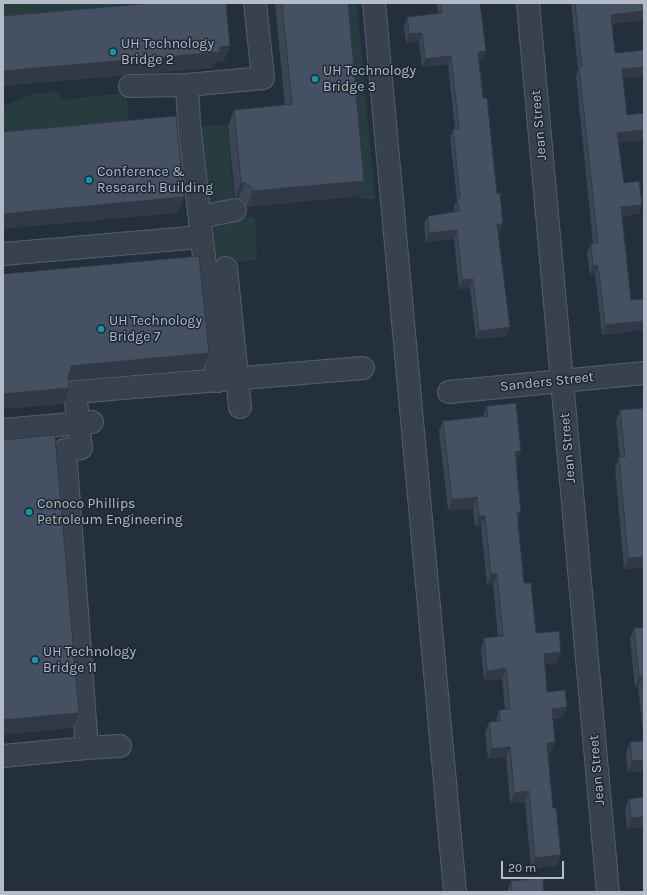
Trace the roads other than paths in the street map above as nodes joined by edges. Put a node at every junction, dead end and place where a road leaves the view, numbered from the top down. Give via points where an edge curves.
1 (255, 3) edge
2 (374, 3) edge
3 (528, 3) edge
4 (187, 85) junction
5 (130, 86) dead end
6 (235, 210) dead end
7 (201, 227) junction
8 (3, 254) edge
9 (226, 268) dead end
10 (363, 368) dead end
11 (644, 373) edge
12 (228, 380) junction
13 (562, 381) junction
14 (449, 392) dead end
15 (240, 407) dead end
16 (86, 423) junction
17 (3, 430) edge
18 (120, 746) dead end
19 (87, 748) junction
20 (3, 756) edge
21 (455, 892) edge
22 (608, 892) edge

1 - 4 street via 263,78
2 - 21 street
3 - 13 street, Jean Street
4 - 5 street
4 - 7 street
6 - 7 street
7 - 8 street
7 - 12 street via 209,292
9 - 12 street
10 - 12 street
11 - 13 street, Sanders Street
12 - 15 street
12 - 16 street via 75,392
13 - 14 street, Sanders Street
13 - 22 street, Jean Street
16 - 17 street
16 - 19 street via 81,448 65,450
18 - 19 street
19 - 20 street

